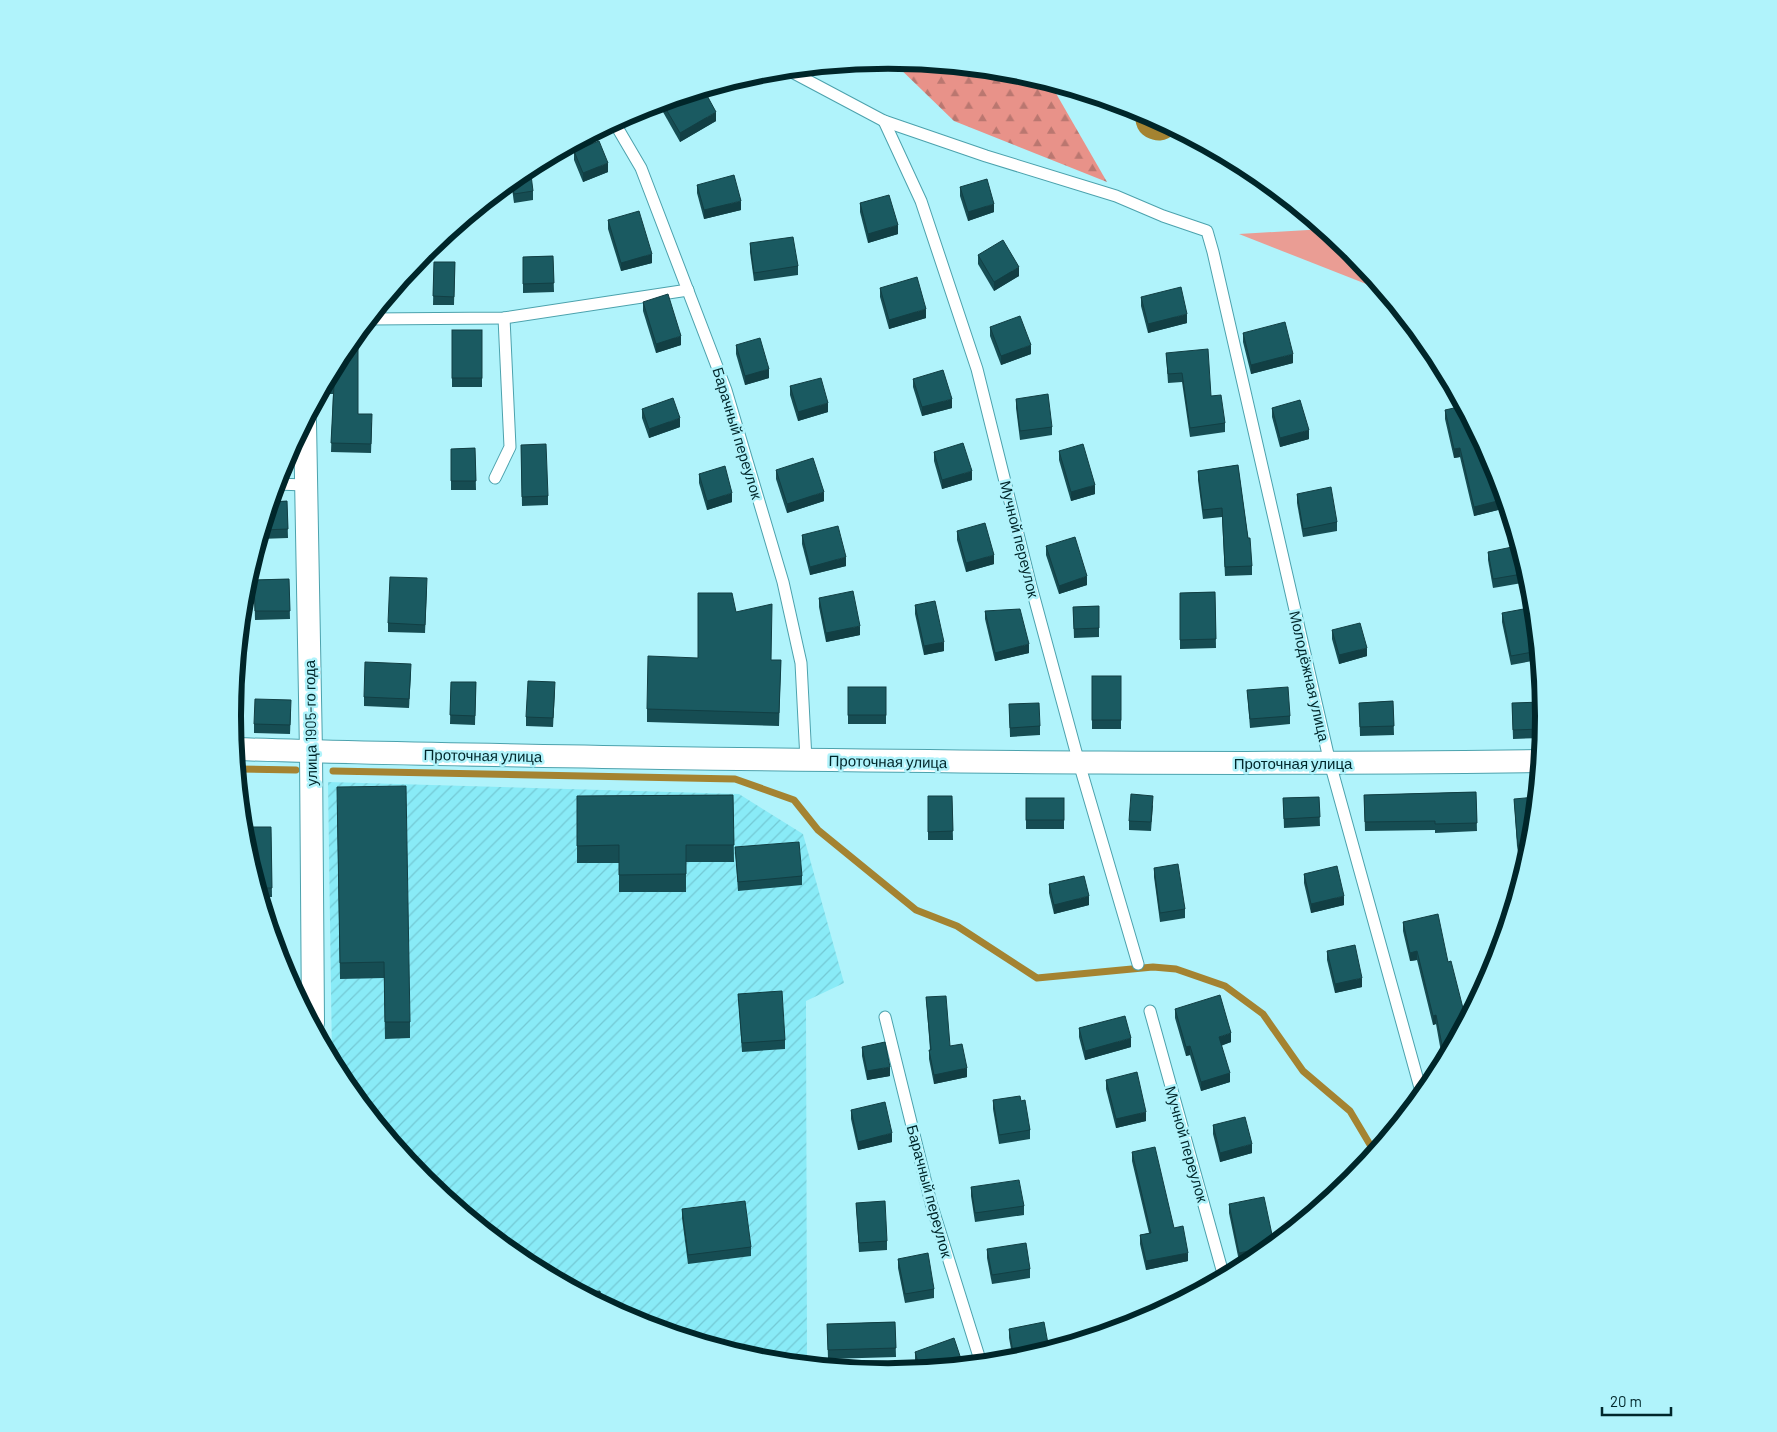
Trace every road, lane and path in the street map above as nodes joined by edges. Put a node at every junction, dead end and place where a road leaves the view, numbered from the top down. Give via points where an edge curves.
1 (798, 75) edge
2 (884, 121) junction
3 (618, 128) edge
4 (688, 290) junction
5 (504, 318) junction
6 (378, 319) edge
7 (305, 437) edge
8 (495, 478) dead end
9 (285, 484) edge
10 (305, 485) junction
11 (243, 749) edge
12 (311, 752) junction
13 (806, 760) junction
14 (1534, 760) edge
15 (1079, 763) junction
16 (1330, 764) junction
17 (1138, 964) dead end
18 (313, 1011) edge
19 (1150, 1011) dead end
20 (885, 1016) dead end
21 (1420, 1086) edge
22 (1222, 1270) edge
23 (979, 1357) edge

1 - 2 lane
2 - 15 lane, Мучной переулок via 921,201 977,369
2 - 16 lane, Молодёжная улица via 1116,196 1207,231
3 - 4 lane, Барачный переулок via 641,168
4 - 5 lane
4 - 13 lane, Барачный переулок via 726,390 783,582 801,663
5 - 6 lane
5 - 8 lane via 510,447
7 - 10 street, улица 1905-го года
9 - 10 lane
10 - 12 street, улица 1905-го года
11 - 12 street, Проточная улица
12 - 13 street, Проточная улица
12 - 18 street, улица 1905-го года
13 - 15 street, Проточная улица
14 - 16 street, Проточная улица
15 - 16 street, Проточная улица
15 - 17 lane, Мучной переулок
16 - 21 lane, Молодёжная улица
19 - 22 lane, Мучной переулок
20 - 23 lane, Барачный переулок via 931,1203

